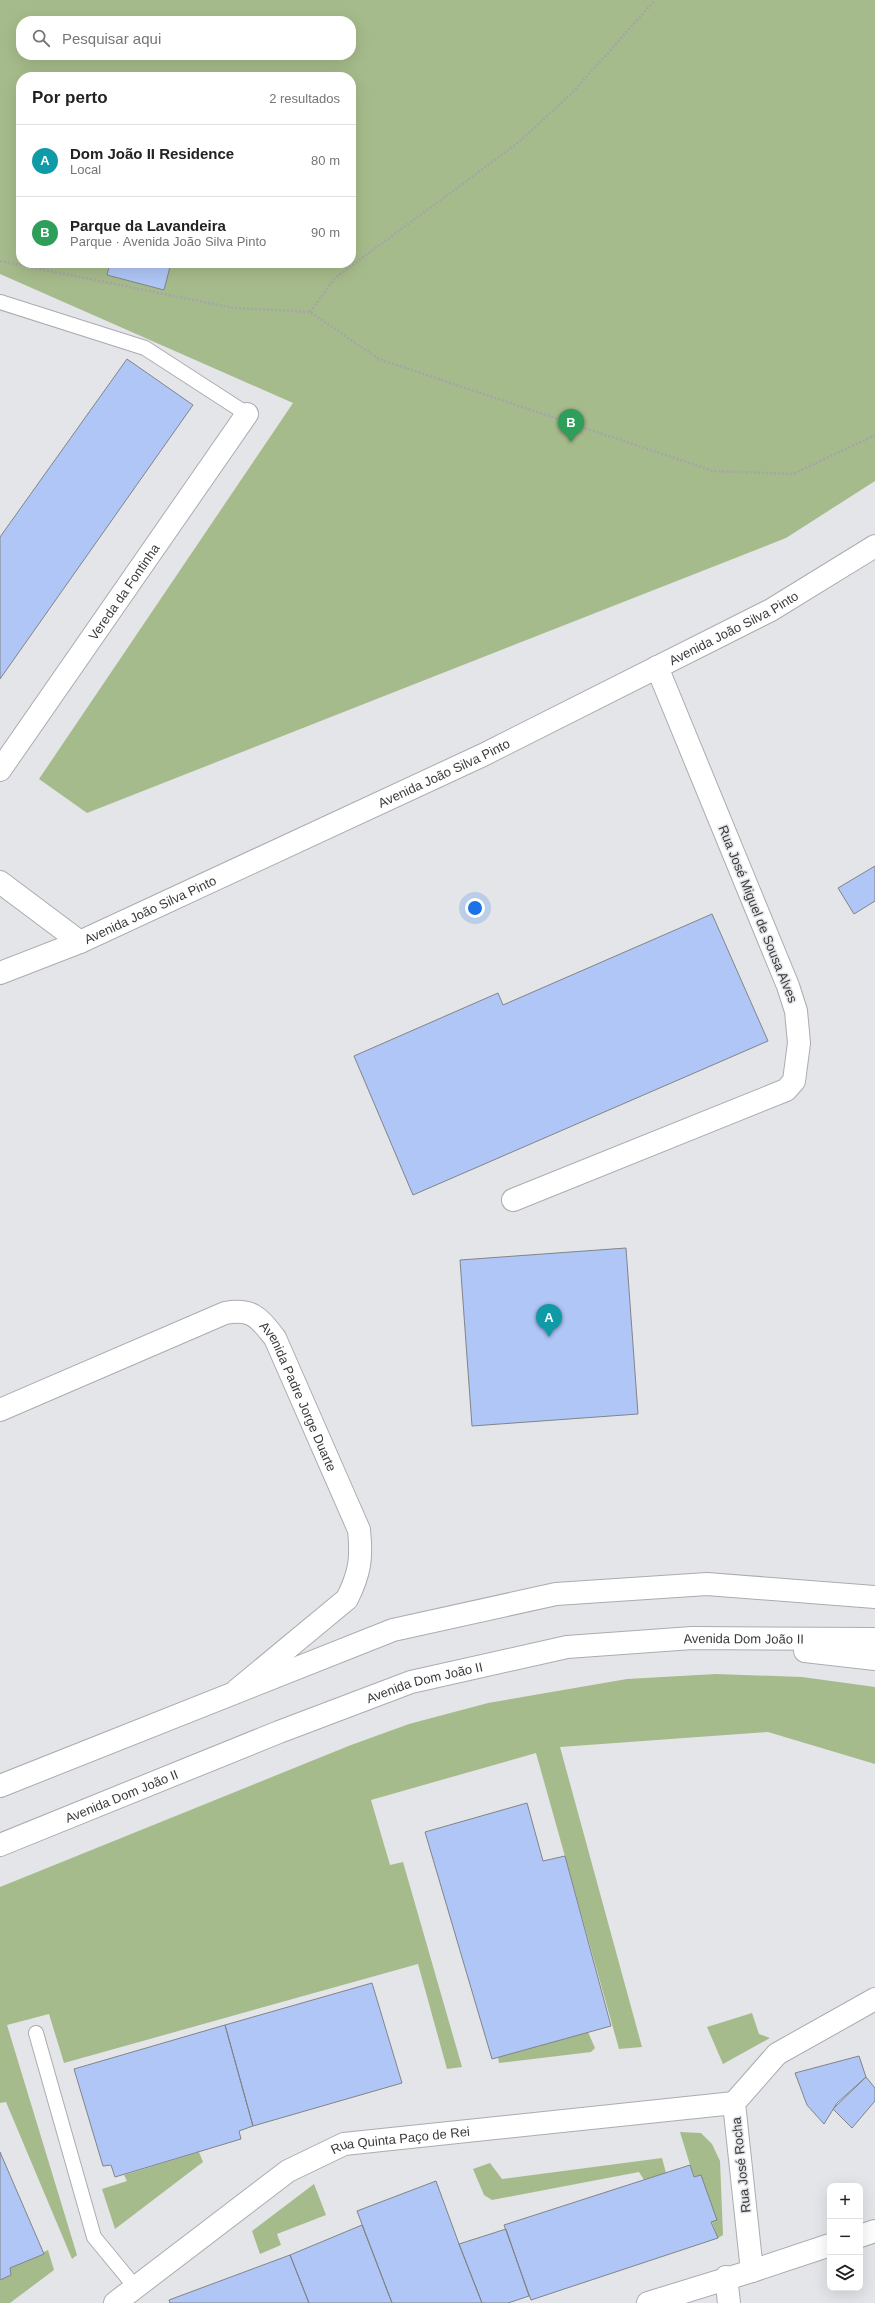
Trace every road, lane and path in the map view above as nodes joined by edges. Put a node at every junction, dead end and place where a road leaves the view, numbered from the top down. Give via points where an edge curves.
1 (655, 0) edge
2 (0, 261) edge
3 (356, 262) edge
4 (16, 264) edge
5 (37, 268) edge
6 (349, 268) edge
7 (42, 269) joint
8 (0, 302) edge
9 (310, 312) junction
10 (246, 414) joint
11 (875, 435) edge
12 (875, 546) edge
13 (657, 667) junction
14 (0, 770) edge
15 (0, 882) edge
16 (80, 942) junction
17 (0, 973) edge
18 (513, 1200) dead end
19 (0, 1410) edge
20 (875, 1597) edge
21 (692, 1638) junction
22 (875, 1639) edge
23 (875, 1659) edge
24 (232, 1694) junction
25 (0, 1786) edge
26 (0, 1845) edge
27 (875, 1999) edge
28 (36, 2033) dead end
29 (734, 2103) junction
30 (875, 2231) edge
31 (863, 2235) edge
32 (827, 2246) edge
33 (752, 2271) junction
34 (726, 2277) junction
35 (136, 2288) junction
36 (115, 2303) edge
37 (648, 2303) edge
38 (729, 2303) edge

1 - 3 path via 572,93 519,142
2 - 4 path
5 - 7 path
6 - 9 path via 335,278
7 - 9 path via 234,308
8 - 10 lane via 145,348
9 - 11 path via 379,359 713,471 793,474
10 - 14 street, Vereda da Fontinha
12 - 13 street, Avenida João Silva Pinto via 771,610
13 - 16 street, Avenida João Silva Pinto via 483,755
13 - 18 street, Rua José Miguel de Sousa Alves via 790,992 796,1011 799,1043 794,1082 786,1090
15 - 16 street
16 - 17 street, Avenida João Silva Pinto
19 - 24 street, Avenida Padre Jorge Duarte via 225,1313 240,1310 257,1316 275,1338 359,1530 361,1555 356,1579 346,1599
20 - 24 street via 707,1584 556,1594 393,1630
21 - 22 street, Avenida Dom João II
21 - 23 street
21 - 26 street, Avenida Dom João II via 567,1647 411,1682
24 - 25 street
27 - 29 street, Rua José Rocha via 777,2054
28 - 35 lane via 94,2237
29 - 33 street, Rua José Rocha
29 - 35 street, Rua Quinta Paço de Rei via 344,2144 288,2171
30 - 31 street
32 - 33 street
33 - 34 street
34 - 37 street
34 - 38 street
35 - 36 street, Rua Quinta Paço de Rei

